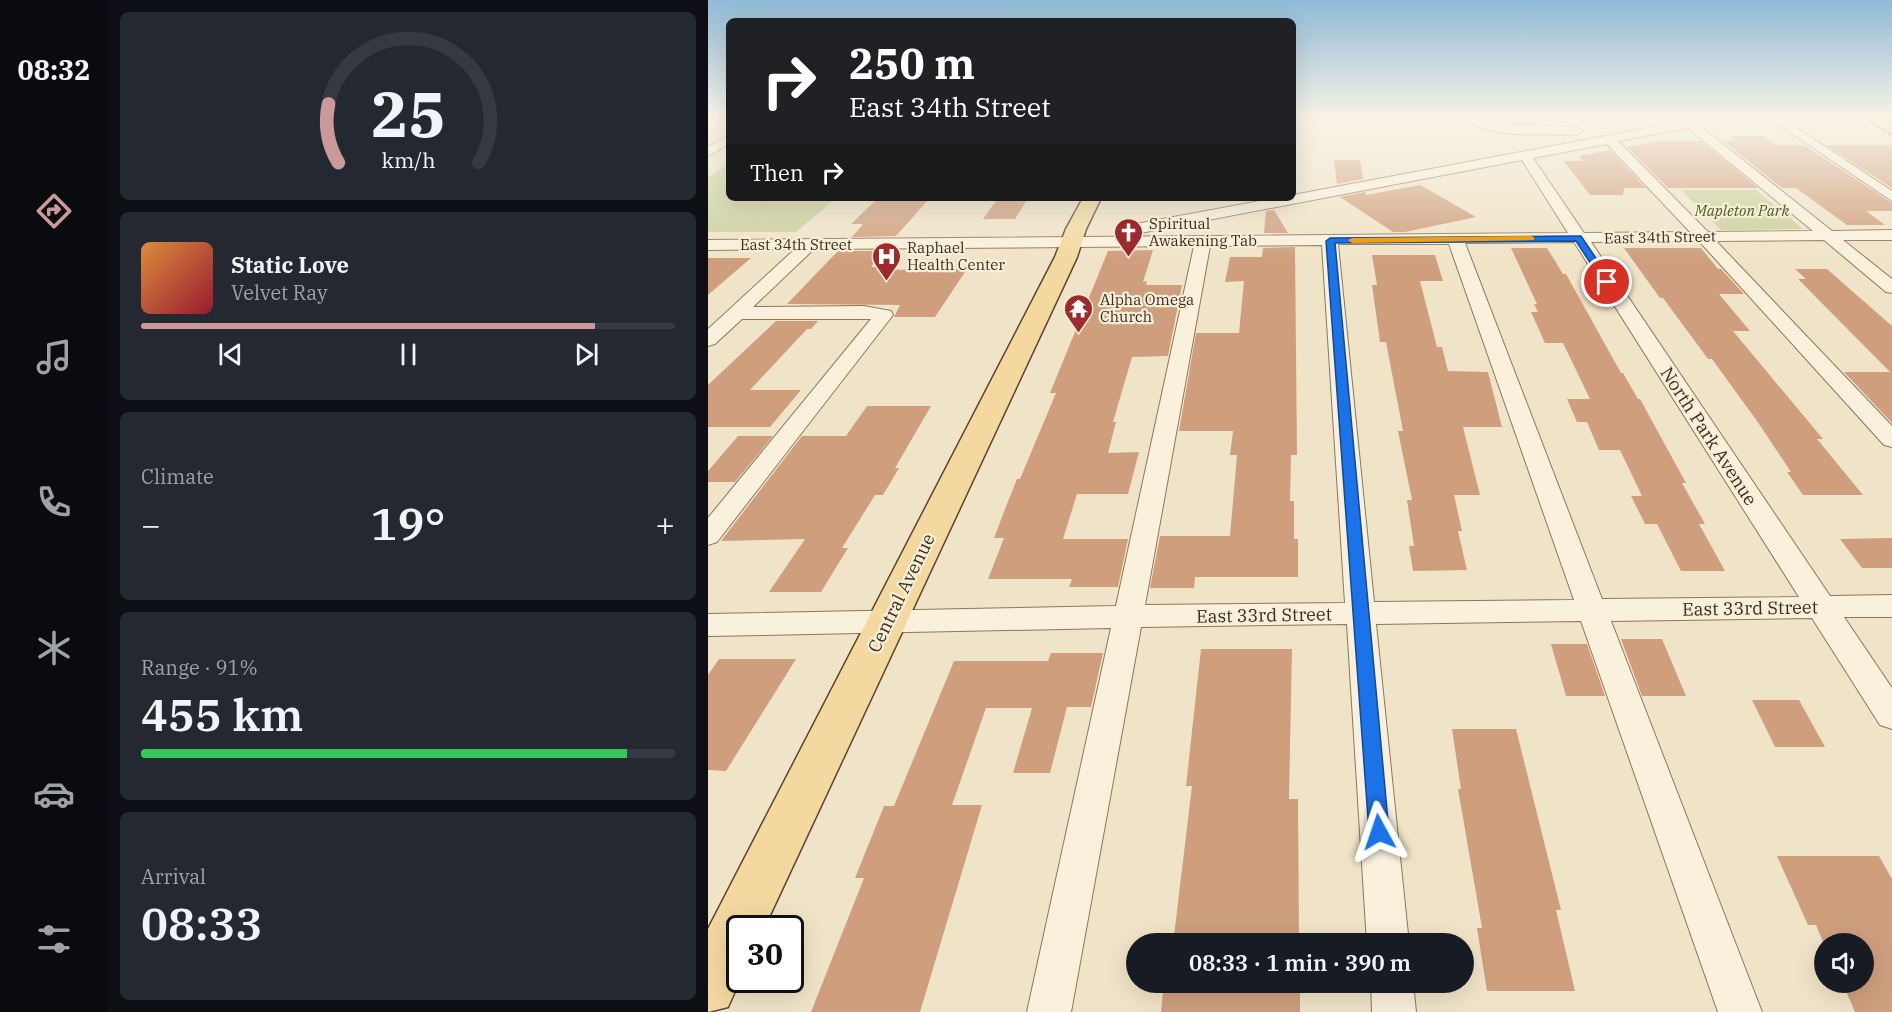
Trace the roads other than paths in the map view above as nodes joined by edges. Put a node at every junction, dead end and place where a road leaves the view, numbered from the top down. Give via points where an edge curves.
1 (1477, 165) edge
2 (1532, 165) edge
3 (1634, 165) edge
4 (1742, 165) edge
5 (1845, 165) edge
6 (1892, 197) edge
7 (1296, 199) edge
8 (1091, 201) edge
9 (1288, 201) edge
10 (1827, 235) junction
11 (1892, 235) edge
12 (1704, 237) junction
13 (1578, 238) junction
14 (1455, 239) junction
15 (1330, 241) junction
16 (1071, 242) junction
17 (1203, 242) junction
18 (810, 244) junction
19 (708, 245) edge
20 (1892, 288) edge
21 (737, 313) junction
22 (708, 340) edge
23 (1892, 440) edge
24 (708, 536) edge
25 (1892, 606) edge
26 (1821, 607) junction
27 (1592, 610) junction
28 (1361, 613) junction
29 (1126, 616) junction
30 (887, 622) junction
31 (708, 625) edge
32 (1892, 715) edge
33 (1387, 933) edge
34 (708, 987) edge
35 (1393, 993) edge
36 (1049, 1012) edge
37 (1394, 1012) edge
38 (1740, 1012) edge

1 - 7 street
2 - 13 street, North Park Avenue
3 - 12 street
4 - 10 street
5 - 6 street
8 - 16 main road, Central Avenue
9 - 16 street
10 - 11 street, East 34th Street
10 - 12 street, East 34th Street
10 - 20 street
12 - 13 street, East 34th Street
12 - 23 street
13 - 14 street, East 34th Street
13 - 26 street, North Park Avenue
14 - 15 street, East 34th Street
14 - 27 street
15 - 17 street, East 34th Street
15 - 28 street
16 - 17 street, East 34th Street
16 - 18 street, East 34th Street
16 - 30 main road, Central Avenue
17 - 29 street
18 - 19 street, East 34th Street
18 - 21 street
21 - 22 street
21 - 24 street via 884,315
25 - 26 street, East 33rd Street
26 - 27 street, East 33rd Street
26 - 32 street, North Park Avenue
27 - 28 street, East 33rd Street
27 - 38 street
28 - 29 street, East 33rd Street
28 - 33 street
29 - 30 street, East 33rd Street
29 - 36 street
30 - 31 street, East 33rd Street
30 - 34 main road, Central Avenue
35 - 37 street

